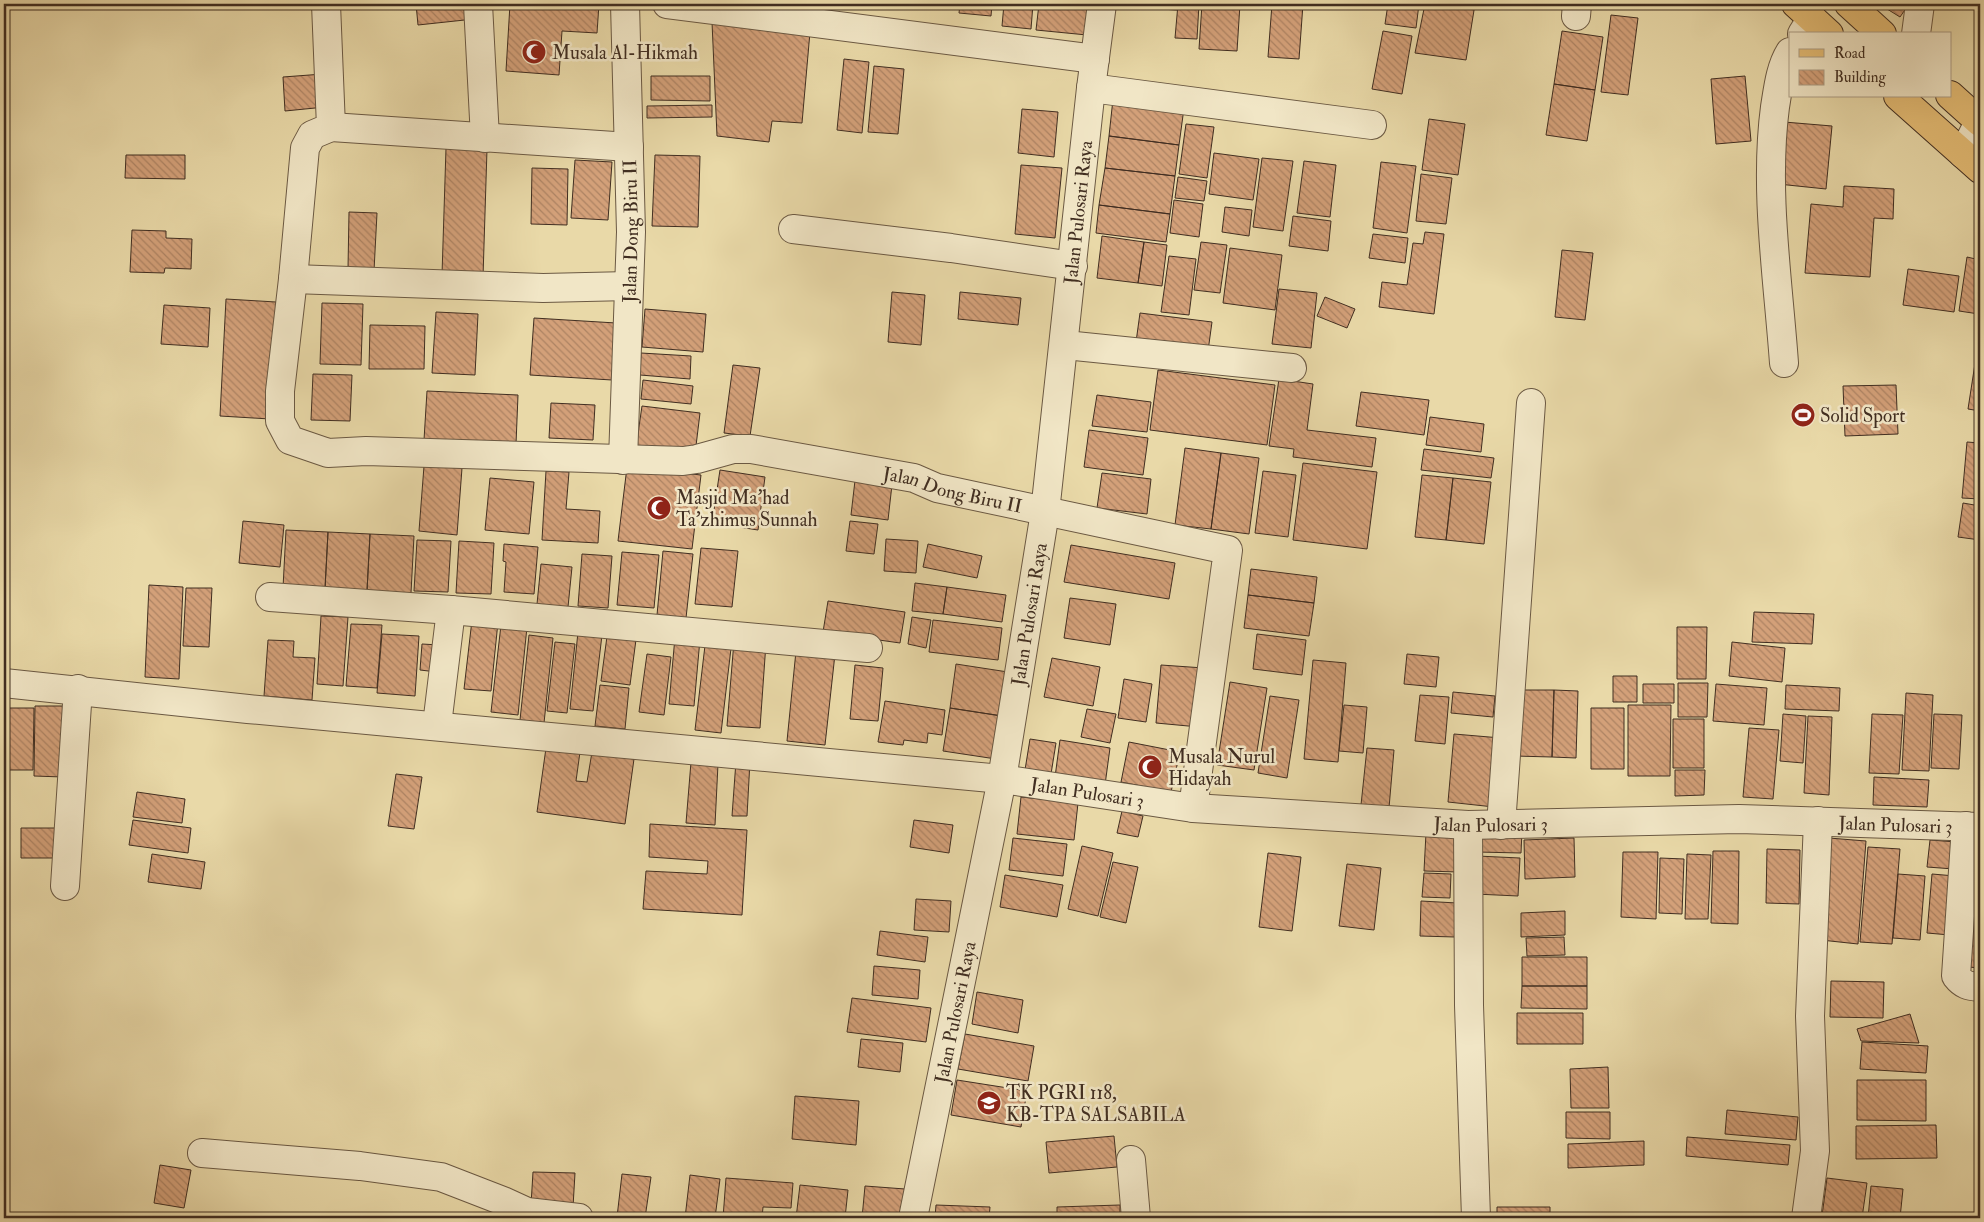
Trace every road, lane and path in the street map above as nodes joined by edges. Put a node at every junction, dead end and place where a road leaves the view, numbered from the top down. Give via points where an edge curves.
1 (326, 4) edge
2 (478, 4) edge
3 (625, 4) edge
4 (666, 4) edge
5 (1102, 4) edge
6 (1849, 4) edge
7 (1920, 4) edge
8 (1880, 32) edge
9 (1916, 32) edge
10 (1789, 55) edge
11 (1095, 59) junction
12 (1091, 88) junction
13 (1952, 97) edge
14 (1900, 98) edge
15 (1980, 121) edge
16 (1372, 124) dead end
17 (331, 127) junction
18 (485, 138) junction
19 (629, 147) junction
20 (1971, 162) edge
21 (793, 229) dead end
22 (1073, 266) junction
23 (293, 279) junction
24 (629, 286) junction
25 (1065, 345) junction
26 (1784, 363) dead end
27 (1292, 368) dead end
28 (1530, 404) dead end
29 (623, 460) junction
30 (1045, 512) junction
31 (270, 597) dead end
32 (451, 610) junction
33 (868, 648) dead end
34 (4, 683) edge
35 (78, 689) junction
36 (438, 725) junction
37 (1002, 780) junction
38 (1193, 808) junction
39 (1818, 821) junction
40 (1468, 825) junction
41 (1501, 825) junction
42 (1973, 827) edge
43 (65, 886) dead end
44 (1980, 987) edge
45 (202, 1153) dead end
46 (1130, 1160) dead end
47 (579, 1218) edge
48 (913, 1218) edge
49 (1136, 1218) edge
50 (1476, 1218) edge
51 (1806, 1218) edge

1 - 17 street
2 - 18 street
3 - 19 street, Jalan Dong Biru II
4 - 11 street
5 - 11 street, Jalan Pulosari Raya
6 - 8 main road
7 - 9 street
10 - 26 street via 1778,84 1772,194
11 - 12 street, Jalan Pulosari Raya
12 - 16 street
12 - 22 street, Jalan Pulosari Raya
13 - 15 main road
14 - 20 main road
15 - 20 street
17 - 18 street
17 - 23 street via 312,135 304,148
18 - 19 street
19 - 24 street, Jalan Dong Biru II
21 - 22 street
22 - 25 street, Jalan Pulosari Raya
23 - 24 street via 543,288
23 - 29 street, Jalan Dong Biru II via 280,391 280,421 290,440 328,453 366,451
24 - 29 street, Jalan Dong Biru II
25 - 27 street
25 - 30 street, Jalan Pulosari Raya
28 - 41 street
29 - 30 street, Jalan Dong Biru II via 697,460 733,449 751,449 914,478 937,488
30 - 37 street, Jalan Pulosari Raya
30 - 38 street, Jalan Dong Biru II via 1228,550
31 - 32 street
32 - 33 street
32 - 36 street
34 - 35 street, Jalan Pulosari 3
35 - 36 street, Jalan Pulosari 3 via 248,709
35 - 43 street
36 - 37 street, Jalan Pulosari 3
37 - 38 street, Jalan Pulosari 3
37 - 48 street, Jalan Pulosari Raya
38 - 40 street, Jalan Pulosari 3
39 - 41 street, Jalan Pulosari 3 via 1739,819
39 - 42 street, Jalan Pulosari 3
39 - 51 street via 1810,1016 1815,1151
40 - 41 street, Jalan Pulosari 3
40 - 50 street
42 - 44 street via 1956,976 1967,986
45 - 47 street via 360,1166 441,1177 527,1212
46 - 49 street

